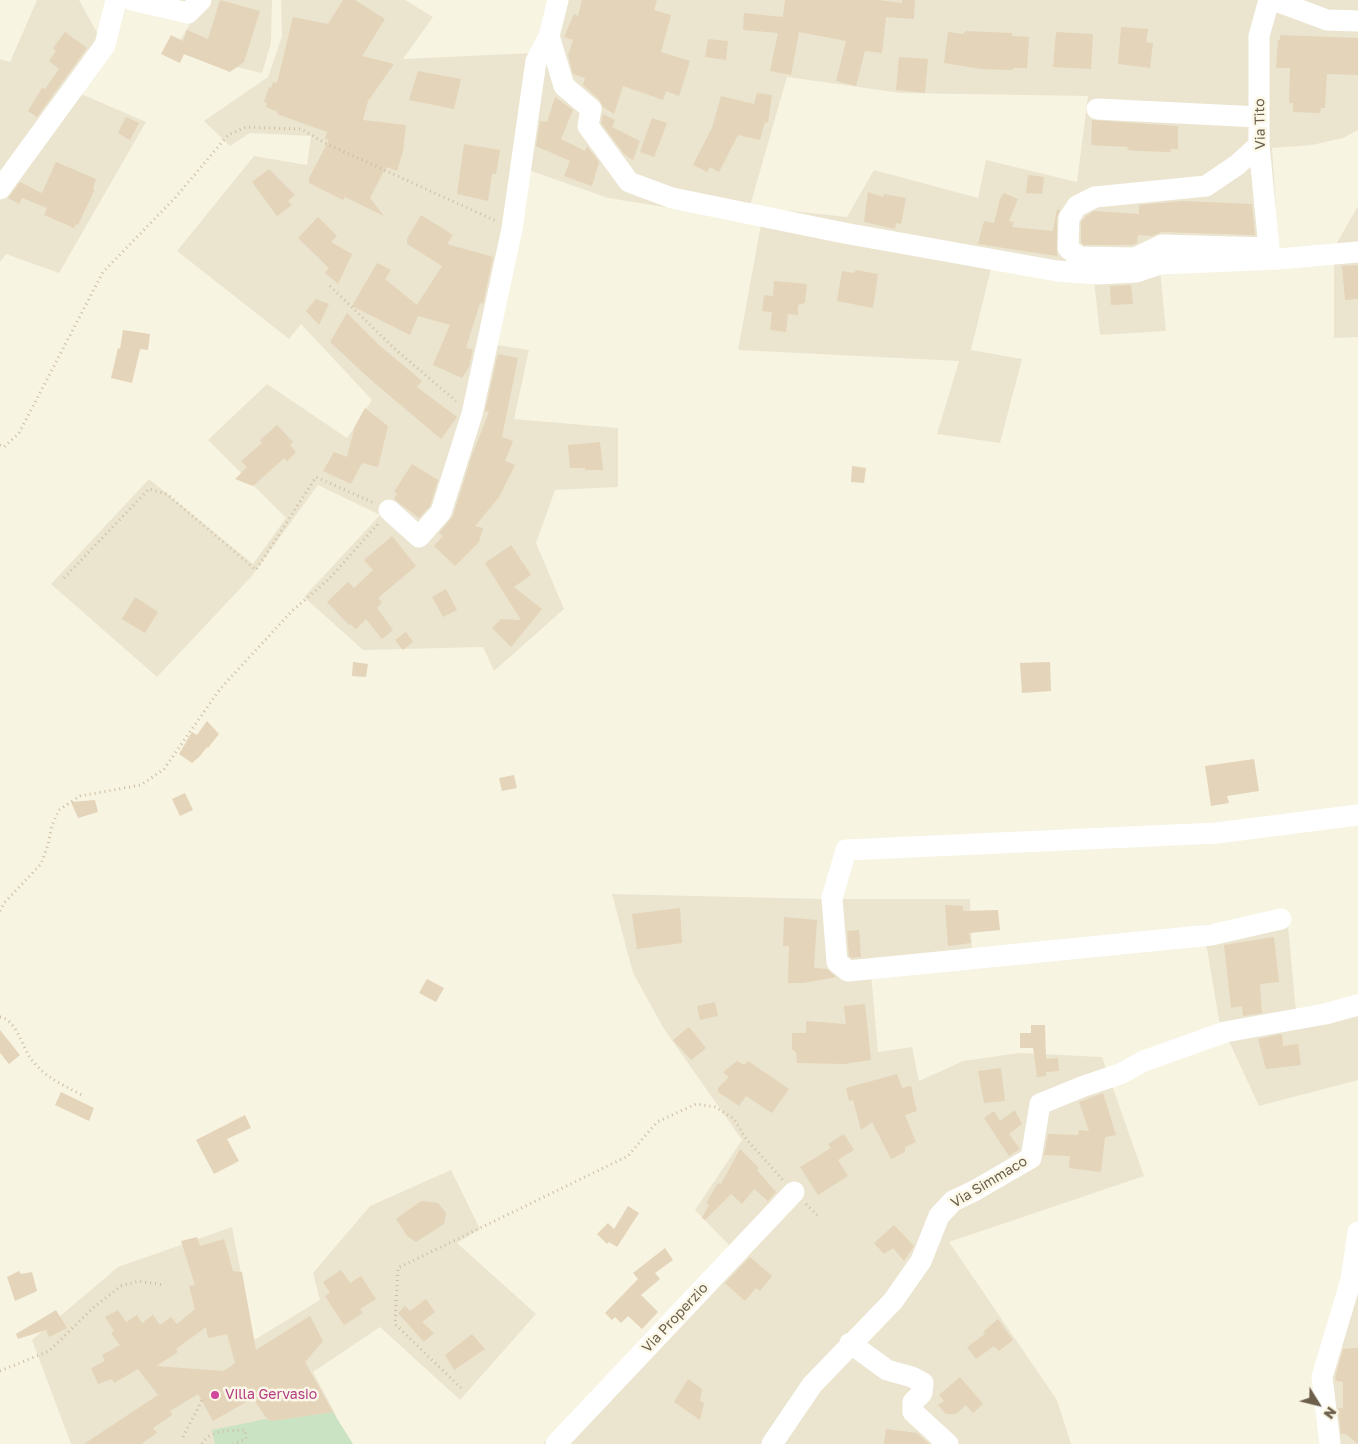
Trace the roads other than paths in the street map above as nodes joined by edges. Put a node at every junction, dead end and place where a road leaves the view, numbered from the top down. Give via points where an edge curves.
1 (116, 0) edge
2 (132, 0) edge
3 (201, 0) edge
4 (558, 0) edge
5 (1268, 0) edge
6 (1273, 0) edge
7 (1358, 21) edge
8 (549, 36) junction
9 (1097, 109) dead end
10 (1259, 117) junction
11 (1259, 145) junction
12 (0, 189) edge
13 (1358, 252) edge
14 (389, 510) road end
15 (1358, 815) edge
16 (1281, 919) dead end
17 (1358, 1005) edge
18 (794, 1192) road end
19 (1358, 1232) edge
20 (850, 1343) junction
21 (556, 1444) edge
22 (772, 1444) edge
23 (948, 1444) edge
24 (1330, 1444) edge

1 - 12 street via 105,45
2 - 3 street via 188,13
4 - 8 street
5 - 10 street, Via Tito via 1260,36
6 - 7 street via 1327,20
8 - 13 street via 564,86 591,109 588,126 629,182 672,198 844,233 1090,274 1136,272 1160,264 1278,260
8 - 14 street via 536,61 512,228 472,414 441,512 419,537
9 - 10 street
10 - 11 street, Via Tito
11 - 11 street, Via Tito via 1269,248 1162,245 1135,258 1079,258 1068,248 1069,218 1077,206 1095,197 1206,186
15 - 16 street via 1216,833 846,850 832,898 837,962 848,971 1202,936
17 - 20 street, Via Simmaco via 1224,1032 1040,1104 1031,1158 953,1200 938,1216 921,1261 894,1301
18 - 21 street, Via Properzio
19 - 24 street via 1351,1280 1322,1377
20 - 22 street, Via Simmaco via 812,1385
20 - 23 street via 888,1370 922,1383 922,1393 913,1402 913,1412

